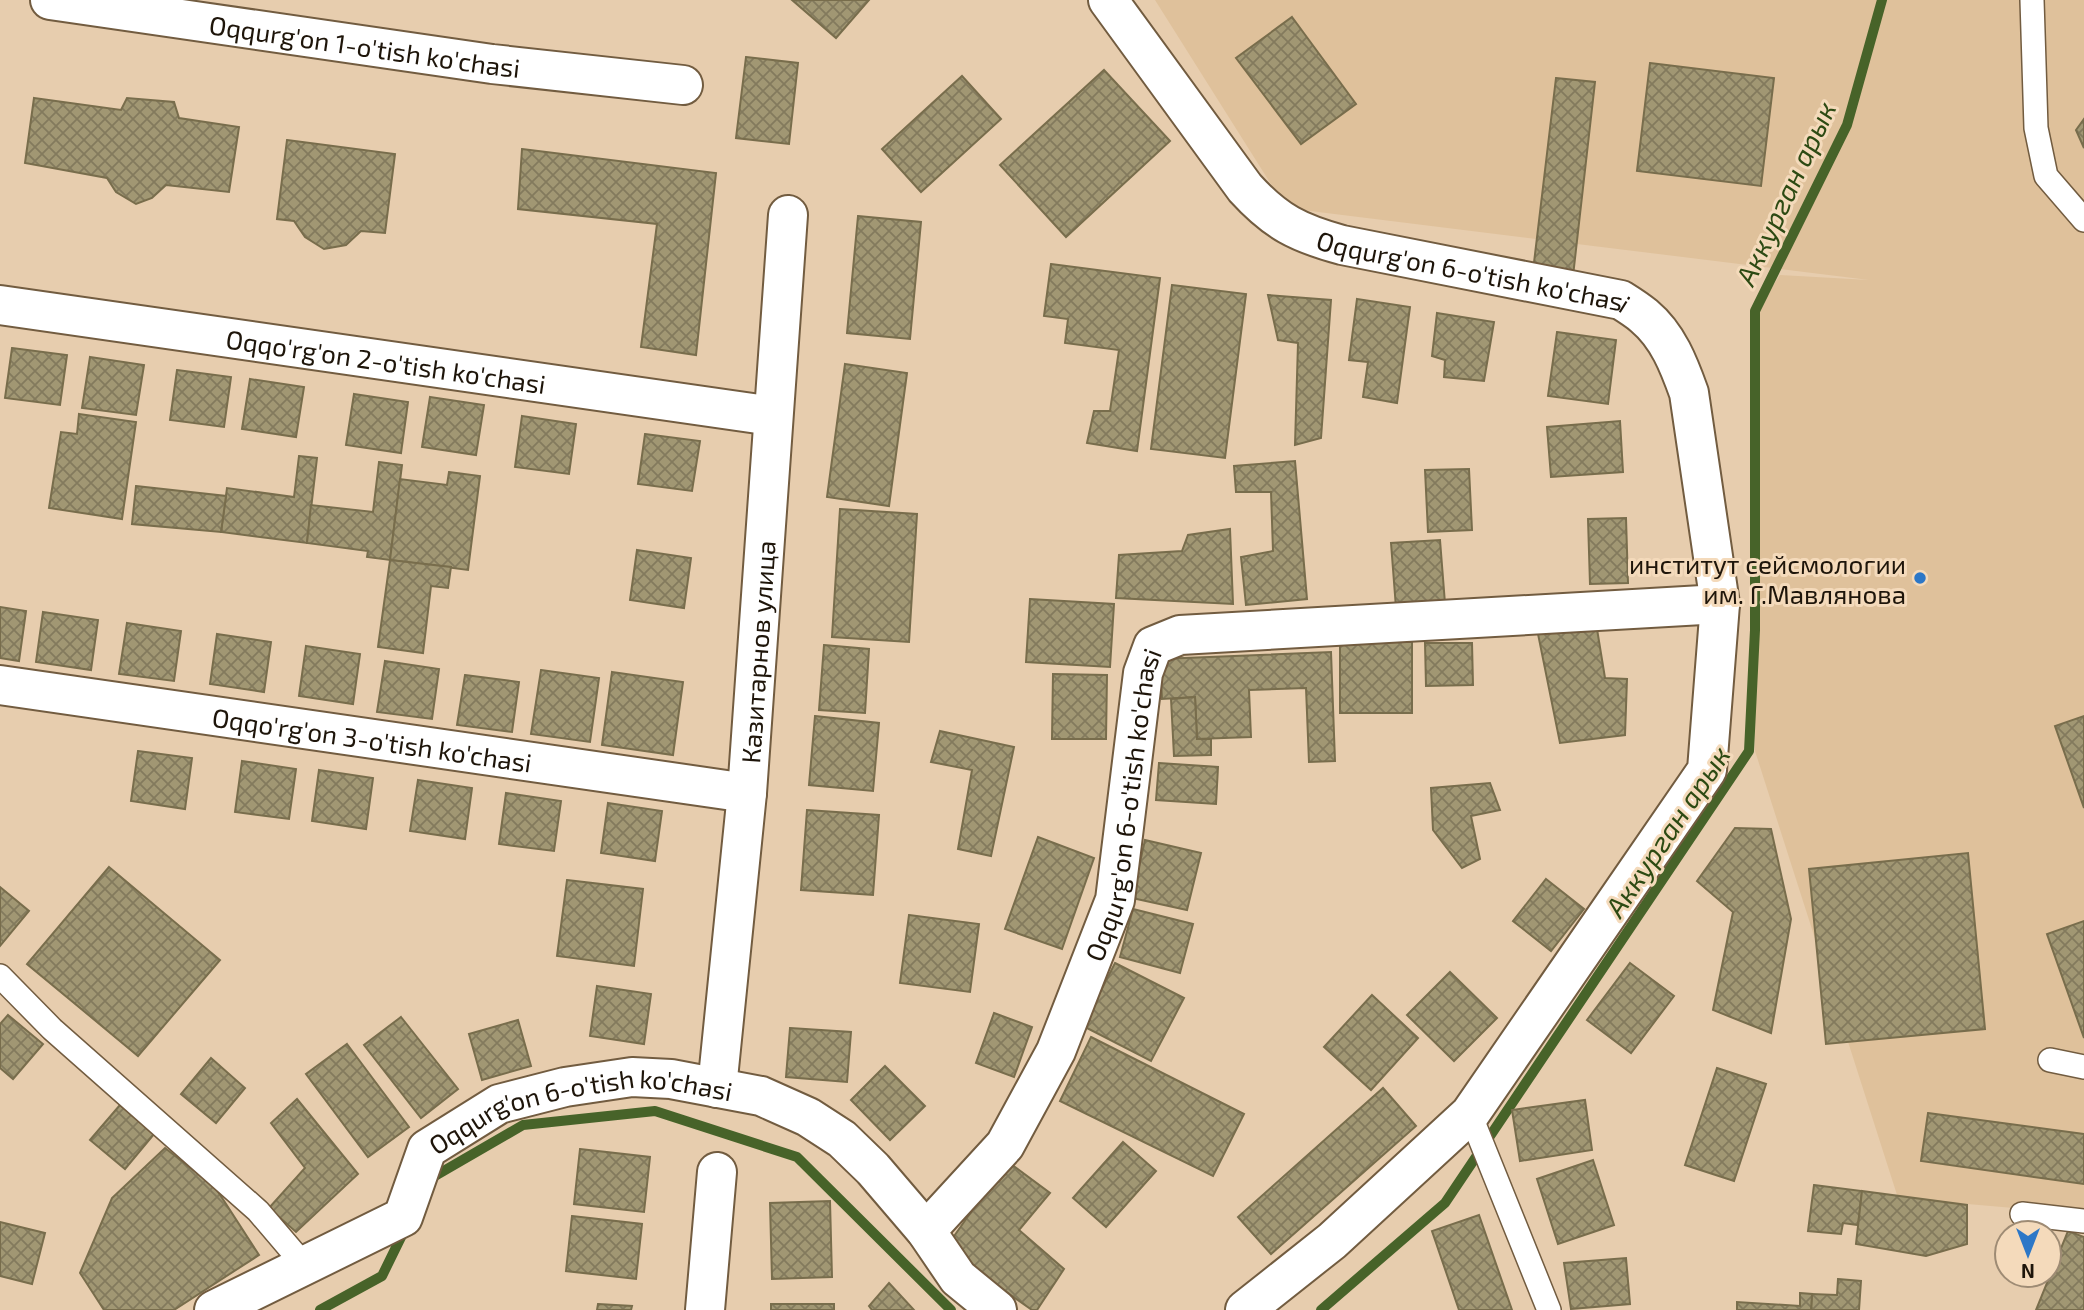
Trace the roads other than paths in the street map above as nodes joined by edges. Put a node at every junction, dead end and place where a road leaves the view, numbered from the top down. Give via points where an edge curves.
1 (50, 0) edge
2 (1108, 0) edge
3 (2032, 0) edge
4 (683, 85) dead end
5 (788, 215) dead end
6 (2084, 220) edge
7 (0, 305) edge
8 (773, 416) junction
9 (1720, 604) junction
10 (0, 685) edge
11 (747, 793) junction
12 (0, 976) edge
13 (2050, 1060) dead end
14 (2084, 1067) edge
15 (717, 1088) junction
16 (1470, 1114) junction
17 (717, 1172) dead end
18 (2022, 1214) dead end
19 (2084, 1221) edge
20 (926, 1231) junction
21 (304, 1265) junction
22 (214, 1310) edge
23 (705, 1310) edge
24 (997, 1310) edge
25 (1245, 1310) edge
26 (1549, 1310) edge

1 - 4 street, Oqqurg'on 1-o'tish ko'chasi via 492,64
2 - 9 street, Oqqurg'on 6-o'tish ko'chasi via 1245,188 1287,226 1342,245 1621,300 1645,316 1679,364 1689,393
3 - 6 lane via 2036,128 2046,176
5 - 8 street, Казитарнов улица
7 - 8 street, Oqqo'rg'on 2-o'tish ko'chasi
8 - 11 street, Казитарнов улица
9 - 16 street, Oqqurg'on 6-o'tish ko'chasi via 1707,771
9 - 20 street, Oqqurg'on 6-o'tish ko'chasi via 1181,635 1153,646 1143,673 1115,900 1056,1051 1005,1145
10 - 11 street, Oqqo'rg'on 3-o'tish ko'chasi
11 - 15 street, Казитарнов улица
12 - 21 lane via 52,1029 258,1211
13 - 14 lane
15 - 20 street, Oqqurg'on 6-o'tish ko'chasi via 761,1096 842,1139
15 - 21 street, Oqqurg'on 6-o'tish ko'chasi via 632,1077 565,1087 499,1104 427,1149 403,1217
16 - 25 street, Oqqurg'on 6-o'tish ko'chasi via 1332,1241
16 - 26 lane
17 - 23 street
18 - 19 lane
20 - 24 street, Oqqurg'on 6-o'tish ko'chasi via 957,1278
21 - 22 street, Oqqurg'on 6-o'tish ko'chasi

